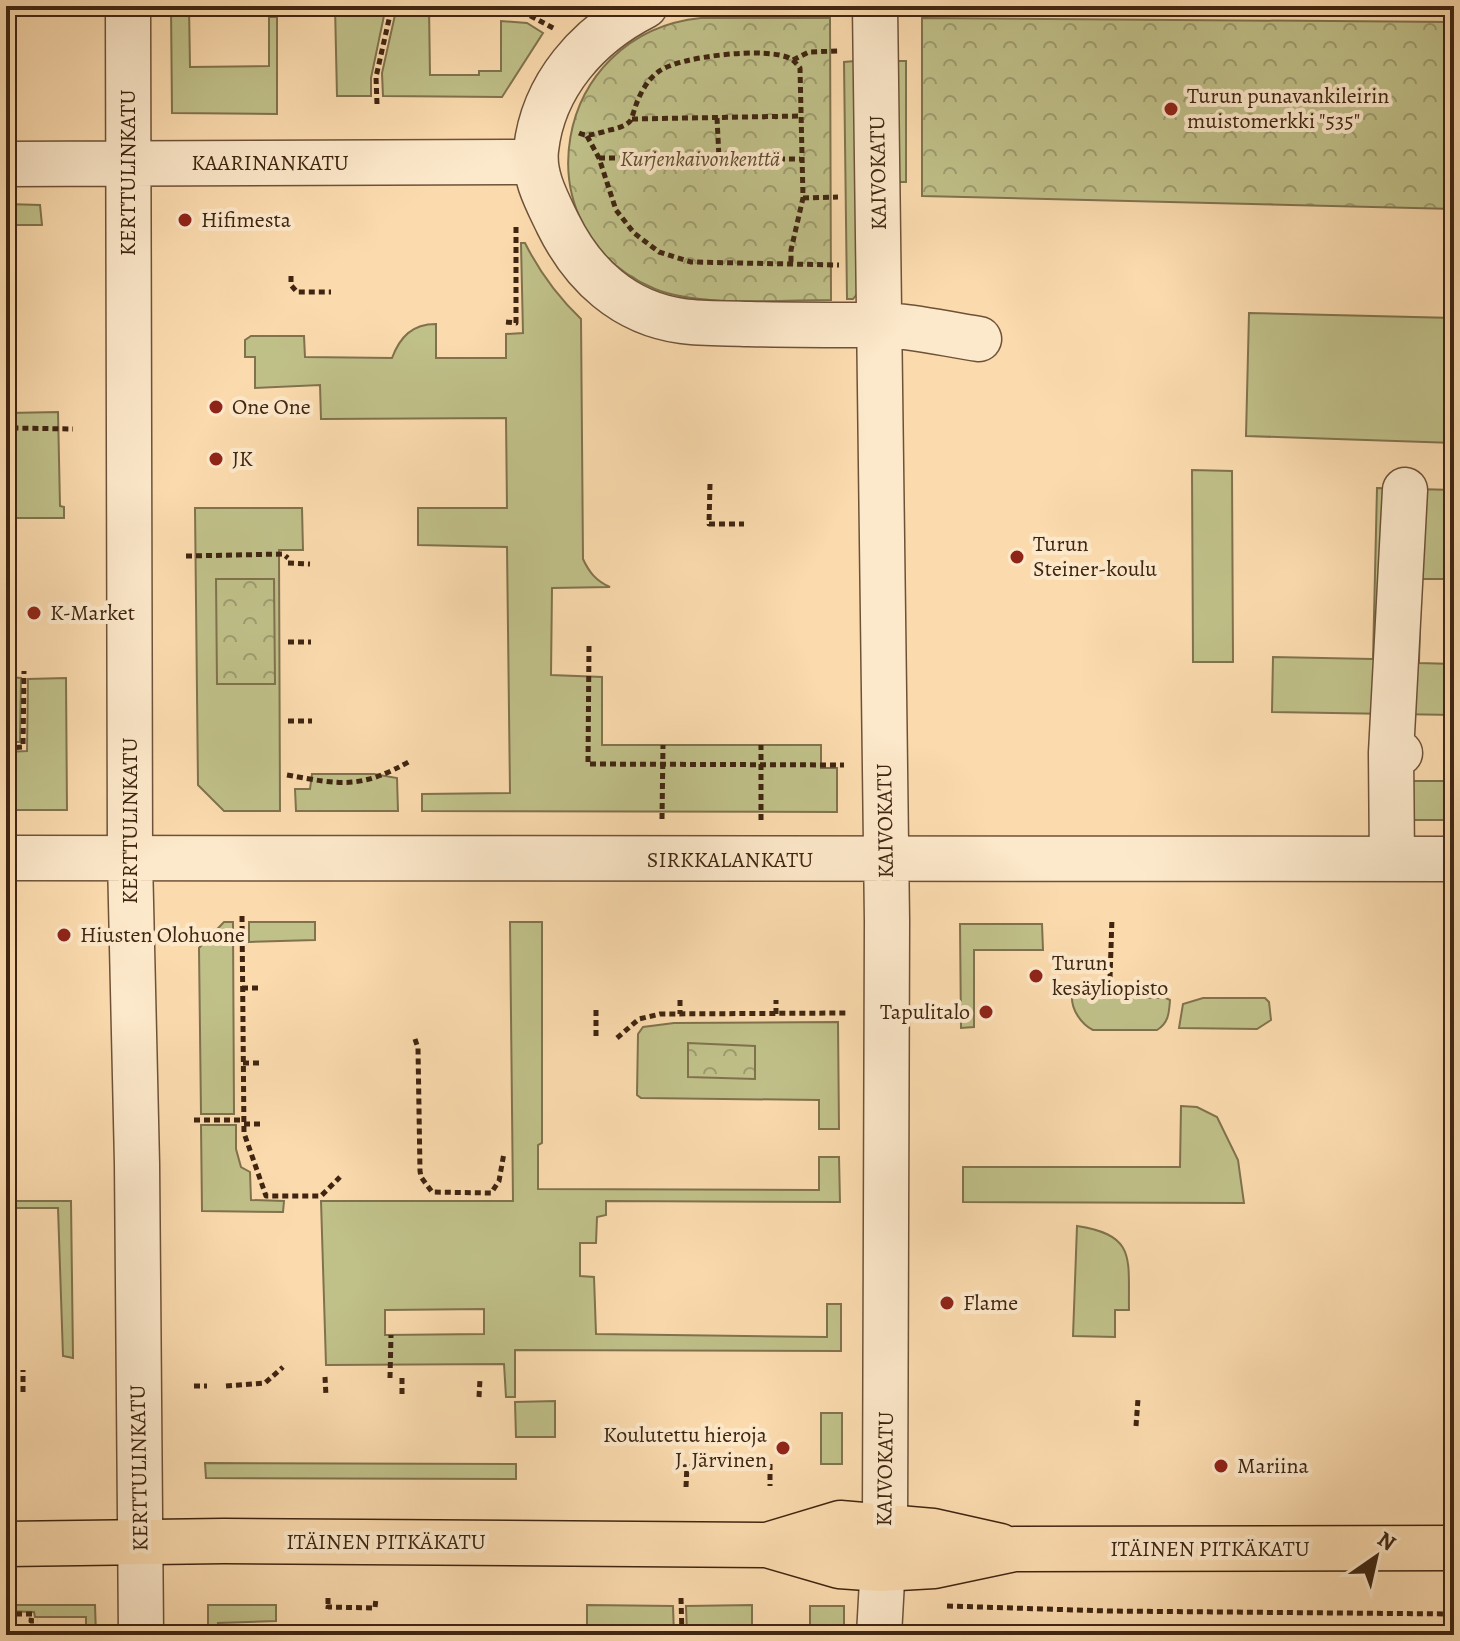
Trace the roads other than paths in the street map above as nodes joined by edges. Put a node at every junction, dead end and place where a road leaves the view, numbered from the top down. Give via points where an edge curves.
1 (128, 6) edge
2 (645, 6) edge
3 (875, 6) edge
4 (535, 162) junction
5 (6, 164) edge
6 (128, 164) junction
7 (880, 325) junction
8 (979, 339) dead end
9 (1405, 490) dead end
10 (6, 858) edge
11 (130, 859) junction
12 (1392, 859) junction
13 (1454, 859) edge
14 (886, 860) junction
15 (140, 1543) junction
16 (6, 1544) edge
17 (883, 1548) junction
18 (1454, 1548) edge
19 (141, 1635) edge
20 (879, 1635) edge

1 - 6 street, KERTTULINKATU
2 - 4 street via 595,38 575,59 550,101
3 - 7 street, KAIVOKATU
4 - 6 street, KAARINANKATU
4 - 7 street via 551,210 577,257 624,302 681,321
5 - 6 street, KAARINANKATU
6 - 11 street, KERTTULINKATU
7 - 8 street
7 - 14 street, KAIVOKATU
9 - 12 street via 1391,736
10 - 11 street, SIRKKALANKATU
11 - 14 street, SIRKKALANKATU
11 - 15 street, KERTTULINKATU
12 - 13 street, SIRKKALANKATU
12 - 14 street, SIRKKALANKATU
14 - 17 street, KAIVOKATU
15 - 16 main road, ITÄINEN PITKÄKATU
15 - 17 main road, ITÄINEN PITKÄKATU via 767,1545 839,1566
15 - 19 street, KERTTULINKATU
17 - 18 main road, ITÄINEN PITKÄKATU via 934,1566 1014,1549
17 - 20 street, KAIVOKATU

